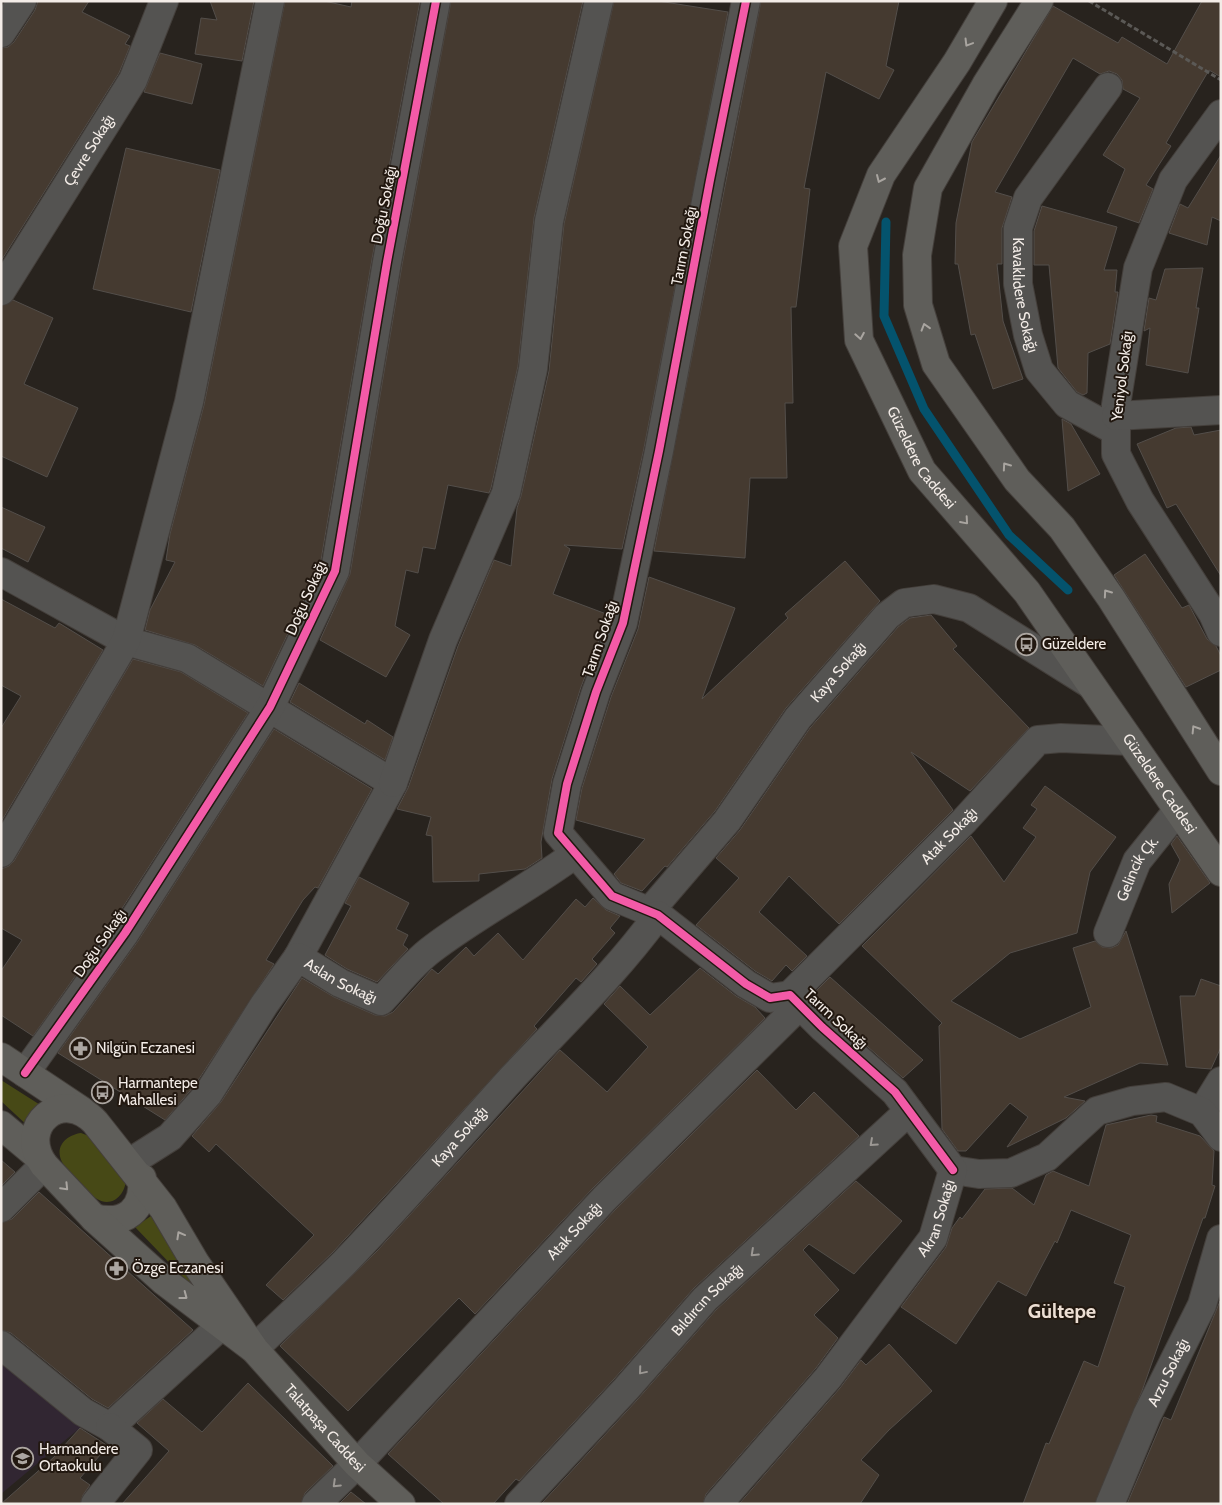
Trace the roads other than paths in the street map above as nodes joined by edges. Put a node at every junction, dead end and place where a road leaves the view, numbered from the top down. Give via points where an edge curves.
1 (22, 1) edge
2 (164, 1) edge
3 (270, 1) edge
4 (436, 1) edge
5 (599, 1) edge
6 (746, 1) edge
7 (993, 1) edge
8 (1040, 1) edge
9 (1, 33) edge
10 (1108, 88) dead end
11 (1221, 114) edge
12 (1, 291) edge
13 (1221, 410) edge
14 (1116, 423) junction
15 (2, 575) edge
16 (1221, 632) edge
17 (126, 641) junction
18 (1090, 684) junction
19 (270, 707) junction
20 (1130, 741) junction
21 (1221, 771) edge
22 (393, 783) junction
23 (1178, 810) junction
24 (1, 853) edge
25 (575, 854) junction
26 (1221, 872) edge
27 (654, 913) junction
28 (1108, 933) dead end
29 (298, 957) junction
30 (795, 1000) junction
31 (1, 1056) edge
32 (25, 1073) junction
33 (1221, 1081) edge
34 (910, 1111) junction
35 (1202, 1112) junction
36 (88, 1114) junction
37 (1, 1125) edge
38 (1221, 1137) edge
39 (41, 1160) junction
40 (952, 1170) junction
41 (135, 1171) junction
42 (1, 1208) edge
43 (94, 1218) junction
44 (1221, 1239) edge
45 (222, 1325) junction
46 (1, 1345) edge
47 (254, 1349) junction
48 (110, 1426) junction
49 (357, 1464) junction
50 (95, 1504) edge
51 (316, 1504) edge
52 (401, 1504) edge
53 (519, 1504) edge
54 (718, 1504) edge
55 (1110, 1504) edge

1 - 9 street
2 - 12 street, Çevre Sokağı via 133,80
3 - 17 street via 189,402
4 - 19 street, Doğu Sokağı via 387,262 336,571
5 - 22 street via 549,221 533,369 506,493 443,640
6 - 25 street, Tarım Sokağı via 623,623 596,692 567,784 558,833
7 -> 18 main road, Güzeldere Caddesi via 957,62 881,174 854,246 859,340 922,471 1027,592
21 -> 8 main road via 1111,598 1062,528 1016,480 936,364 918,305 917,255 928,188 986,85
10 - 14 street, Kavaklıdere Sokağı via 1028,198 1018,228 1018,284 1039,370 1067,404
11 - 14 street, Yeniyol Sokağı via 1173,180 1138,268
13 - 14 street
14 - 16 street, Yeniyol Sokağı via 1116,454 1120,462 1140,501 1213,614
15 - 17 street
17 - 19 street via 187,658
17 - 24 street
18 - 20 main road, Güzeldere Caddesi
18 - 27 street, Kaya Sokağı via 969,608 934,599 904,603 887,616 798,718 727,821
19 - 22 street
19 - 32 street, Doğu Sokağı via 125,933
20 - 23 main road, Güzeldere Caddesi
20 - 30 street, Atak Sokağı via 1038,740
22 - 29 street
23 - 26 main road, Güzeldere Caddesi
23 - 28 street, Gelincik Çk. via 1137,861
25 - 27 street, Tarım Sokağı via 612,896
25 - 29 street, Aslan Sokağı via 430,950 381,1001 340,983
27 - 30 street, Tarım Sokağı via 770,998
27 - 47 street, Kaya Sokağı via 632,951 591,997 343,1263
29 - 41 street, Aslan Sokağı via 208,1094
30 - 34 street, Tarım Sokağı via 895,1092
30 - 49 street, Atak Sokağı
31 - 32 main road
32 - 36 main road
33 - 35 street
34 - 40 street, Tarım Sokağı
34 -> 53 street, Bıldırcın Sokağı via 704,1299
35 - 38 street
35 - 40 street, Akran Sokağı via 1166,1097 1132,1101 1097,1111 1047,1157 1011,1173 979,1174
36 - 39 main road via 67,1108 47,1115 35,1134 34,1145
36 - 41 main road, Talatpaşa Caddesi
37 - 39 main road
39 - 42 street
39 -> 43 main road, Talatpaşa Caddesi
40 - 54 street, Akran Sokağı via 933,1238 828,1378
41 - 43 main road via 143,1189 135,1210 126,1217 105,1221
47 -> 41 main road, Talatpaşa Caddesi via 196,1264 163,1208
43 -> 45 main road, Talatpaşa Caddesi via 164,1280
44 - 55 street, Arzu Sokağı via 1202,1305 1147,1415
45 - 47 main road, Talatpaşa Caddesi
45 - 48 street
46 - 48 street via 83,1412
47 - 49 main road, Talatpaşa Caddesi
48 - 50 street via 138,1450
49 -> 51 street, Atak Sokağı
49 - 52 main road, Talatpaşa Caddesi

